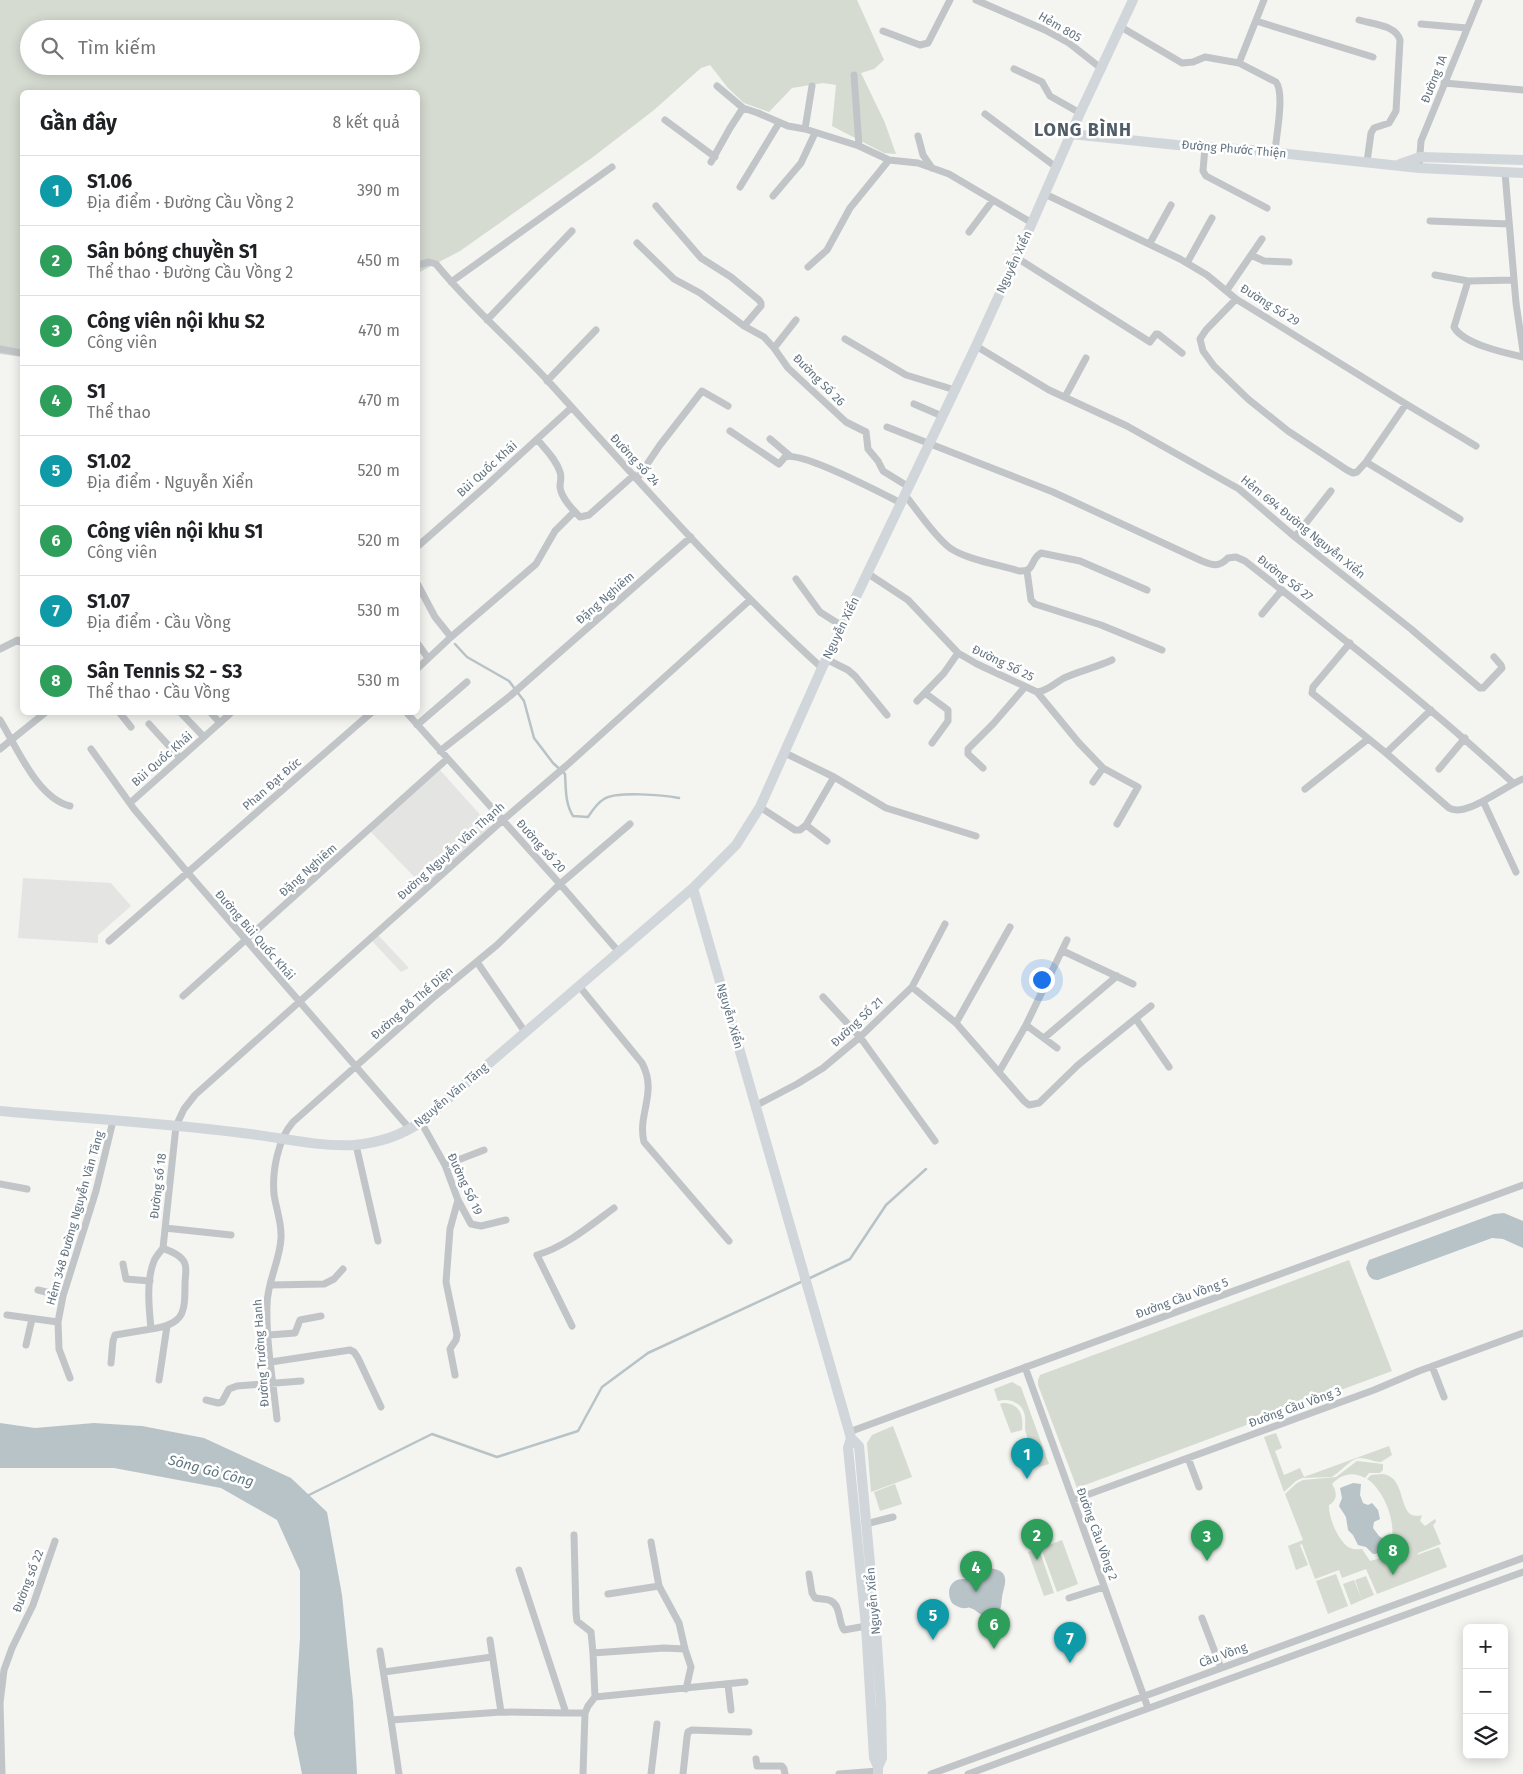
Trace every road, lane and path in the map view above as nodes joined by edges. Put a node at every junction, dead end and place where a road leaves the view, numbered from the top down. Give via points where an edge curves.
1 (950, 0) edge
2 (976, 0) edge
3 (1133, 0) edge
4 (1264, 0) edge
5 (1478, 0) edge
6 (1359, 20) dead end
7 (1256, 21) junction
8 (1421, 24) dead end
9 (1121, 27) junction
10 (1467, 28) junction
11 (883, 32) dead end
12 (1373, 57) dead end
13 (1239, 63) junction
14 (1102, 68) junction
15 (1014, 69) dead end
16 (854, 75) dead end
17 (1523, 82) edge
18 (1444, 83) junction
19 (717, 86) dead end
20 (812, 86) dead end
21 (1521, 90) edge
22 (743, 108) junction
23 (1080, 113) junction
24 (985, 114) dead end
25 (665, 120) dead end
26 (779, 123) junction
27 (805, 129) junction
28 (814, 133) junction
29 (1071, 134) junction
30 (918, 136) dead end
31 (859, 146) junction
32 (1205, 147) junction
33 (1274, 152) junction
34 (888, 160) junction
35 (1523, 160) edge
36 (1367, 162) junction
37 (1419, 163) junction
38 (612, 167) dead end
39 (932, 168) junction
40 (1056, 168) junction
41 (1505, 173) junction
42 (1523, 173) edge
43 (740, 187) dead end
44 (1045, 194) junction
45 (773, 196) dead end
46 (993, 200) junction
47 (1171, 205) dead end
48 (656, 206) dead end
49 (1267, 208) dead end
50 (1212, 218) dead end
51 (1430, 221) dead end
52 (1032, 223) junction
53 (1509, 224) junction
54 (572, 231) dead end
55 (969, 232) dead end
56 (1262, 239) dead end
57 (637, 243) dead end
58 (1150, 243) junction
59 (1251, 255) junction
60 (1017, 258) junction
61 (1289, 262) dead end
62 (1187, 263) junction
63 (420, 265) edge
64 (808, 267) dead end
65 (1435, 275) dead end
66 (1514, 280) junction
67 (1468, 281) junction
68 (451, 282) junction
69 (1227, 290) junction
70 (1236, 299) junction
71 (487, 320) junction
72 (796, 320) dead end
73 (1521, 320) edge
74 (744, 326) junction
75 (596, 330) dead end
76 (845, 339) dead end
77 (976, 346) junction
78 (774, 348) junction
79 (0, 350) edge
80 (1523, 352) edge
81 (20, 353) edge
82 (1182, 353) dead end
83 (1523, 356) edge
84 (1086, 358) dead end
85 (547, 381) junction
86 (955, 390) junction
87 (1065, 397) junction
88 (914, 404) dead end
89 (1406, 404) junction
90 (728, 406) dead end
91 (571, 408) junction
92 (942, 416) junction
93 (886, 426) dead end
94 (730, 431) dead end
95 (537, 439) junction
96 (770, 440) dead end
97 (930, 444) junction
98 (1476, 446) dead end
99 (790, 456) junction
100 (1366, 462) junction
101 (636, 477) junction
102 (1332, 491) dead end
103 (905, 495) junction
104 (574, 512) junction
105 (1460, 519) dead end
106 (691, 537) junction
107 (1295, 537) junction
108 (420, 544) edge
109 (1027, 572) junction
110 (867, 573) junction
111 (796, 579) dead end
112 (420, 589) edge
113 (1147, 590) dead end
114 (1282, 590) junction
115 (750, 600) junction
116 (1262, 614) dead end
117 (842, 626) junction
118 (452, 637) junction
119 (20, 642) edge
120 (1350, 643) junction
121 (420, 647) edge
122 (0, 649) edge
123 (1162, 650) dead end
124 (958, 653) junction
125 (1494, 657) dead end
126 (428, 658) junction
127 (1112, 660) dead end
128 (824, 663) junction
129 (420, 666) edge
130 (467, 682) dead end
131 (1025, 687) junction
132 (1036, 692) junction
133 (925, 693) junction
134 (917, 701) dead end
135 (1431, 710) junction
136 (42, 715) edge
137 (121, 715) edge
138 (183, 715) edge
139 (213, 715) edge
140 (229, 715) edge
141 (368, 715) edge
142 (409, 715) edge
143 (887, 715) dead end
144 (0, 720) edge
145 (220, 723) junction
146 (149, 724) dead end
147 (418, 726) junction
148 (131, 727) dead end
149 (204, 737) junction
150 (1465, 738) junction
151 (1368, 739) junction
152 (12, 740) junction
153 (932, 743) dead end
154 (0, 749) edge
155 (91, 749) dead end
156 (440, 751) junction
157 (785, 753) junction
158 (1386, 753) junction
159 (180, 758) junction
160 (447, 759) junction
161 (982, 768) dead end
162 (1103, 768) junction
163 (1439, 769) dead end
164 (834, 777) junction
165 (1523, 779) edge
166 (1093, 782) dead end
167 (1513, 783) junction
168 (1306, 789) dead end
169 (1483, 801) junction
170 (130, 803) junction
171 (70, 806) dead end
172 (760, 806) junction
173 (503, 820) junction
174 (630, 824) dead end
175 (1117, 824) dead end
176 (806, 826) junction
177 (976, 836) dead end
178 (827, 841) dead end
179 (1516, 872) dead end
180 (188, 873) junction
181 (560, 884) junction
182 (693, 888) junction
183 (945, 924) dead end
184 (1010, 927) dead end
185 (1068, 940) dead end
186 (109, 941) dead end
187 (246, 941) junction
188 (1063, 951) junction
189 (618, 952) junction
190 (477, 962) junction
191 (1117, 976) junction
192 (1133, 984) dead end
193 (578, 986) junction
194 (912, 986) junction
195 (183, 996) dead end
196 (823, 997) dead end
197 (299, 1002) junction
198 (1151, 1006) dead end
199 (1136, 1019) junction
200 (956, 1023) junction
201 (1026, 1025) junction
202 (525, 1032) junction
203 (860, 1037) junction
204 (1044, 1038) junction
205 (1056, 1048) dead end
206 (356, 1067) junction
207 (1169, 1067) dead end
208 (999, 1072) junction
209 (755, 1106) junction
210 (0, 1111) edge
211 (113, 1121) junction
212 (422, 1122) junction
213 (176, 1126) junction
214 (410, 1129) junction
215 (281, 1139) junction
216 (935, 1140) dead end
217 (356, 1145) junction
218 (484, 1150) dead end
219 (445, 1165) junction
220 (0, 1184) edge
221 (1523, 1185) edge
222 (27, 1189) dead end
223 (458, 1200) junction
224 (614, 1208) dead end
225 (506, 1220) dead end
226 (165, 1228) junction
227 (231, 1236) dead end
228 (378, 1241) dead end
229 (729, 1241) dead end
230 (163, 1248) junction
231 (123, 1264) dead end
232 (343, 1269) dead end
233 (150, 1281) junction
234 (270, 1285) junction
235 (38, 1290) dead end
236 (63, 1296) junction
237 (7, 1316) dead end
238 (321, 1316) dead end
239 (32, 1319) junction
240 (58, 1322) junction
241 (167, 1326) junction
242 (572, 1326) dead end
243 (151, 1329) junction
244 (1523, 1333) edge
245 (269, 1335) junction
246 (26, 1344) dead end
247 (272, 1362) junction
248 (111, 1363) dead end
249 (1432, 1366) junction
250 (1025, 1368) junction
251 (455, 1375) dead end
252 (70, 1378) dead end
253 (159, 1380) dead end
254 (301, 1381) dead end
255 (274, 1383) junction
256 (1444, 1397) dead end
257 (206, 1400) dead end
258 (381, 1407) dead end
259 (277, 1419) dead end
260 (850, 1435) junction
261 (1188, 1458) junction
262 (1199, 1487) dead end
263 (1073, 1500) junction
264 (892, 1517) dead end
265 (866, 1524) junction
266 (574, 1535) dead end
267 (55, 1542) dead end
268 (651, 1542) dead end
269 (1523, 1558) edge
270 (519, 1570) dead end
271 (1523, 1572) edge
272 (809, 1574) dead end
273 (659, 1586) junction
274 (1104, 1587) junction
275 (608, 1594) dead end
276 (1069, 1598) dead end
277 (1202, 1618) dead end
278 (866, 1626) junction
279 (490, 1640) dead end
280 (685, 1649) junction
281 (380, 1651) dead end
282 (593, 1653) junction
283 (492, 1657) junction
284 (1221, 1668) junction
285 (384, 1672) junction
286 (745, 1682) dead end
287 (728, 1684) junction
288 (686, 1689) junction
289 (1144, 1696) junction
290 (595, 1697) junction
291 (1148, 1708) junction
292 (731, 1710) dead end
293 (501, 1712) junction
294 (566, 1713) junction
295 (586, 1713) junction
296 (391, 1720) junction
297 (657, 1724) dead end
298 (749, 1732) dead end
299 (756, 1759) dead end
300 (1, 1760) edge
301 (878, 1771) edge
302 (2, 1774) edge
303 (399, 1774) edge
304 (583, 1774) edge
305 (651, 1774) edge
306 (683, 1774) edge
307 (785, 1774) edge
308 (839, 1774) edge
309 (931, 1774) edge
310 (968, 1774) edge

1 - 11 street via 925,45
2 - 14 street, Hẻm 805 via 1045,30
3 - 9 main road, Nguyễn Xiển
4 - 7 street
5 - 10 street, Đường 1A
6 - 36 street via 1393,30 1400,40 1396,111 1389,123 1374,128 1370,133
7 - 12 street
7 - 13 street
8 - 10 street
9 - 13 street via 1182,63 1205,57
9 - 14 main road, Nguyễn Xiển
10 - 18 street, Đường 1A
13 - 33 street via 1280,86
14 - 23 main road, Nguyễn Xiển
15 - 23 street via 1042,82 1050,96
16 - 31 street
17 - 21 street
18 - 21 street
18 - 37 street, Đường 1A via 1421,142
19 - 22 street
20 - 27 street
22 - 25 street via 713,160
22 - 26 street
23 - 29 main road, Nguyễn Xiển
24 - 40 street
26 - 27 street
26 - 43 street
27 - 28 street
28 - 31 street
28 - 45 street via 801,163
29 - 32 main road, Đường Phước Thiện
29 - 40 main road, Nguyễn Xiển
30 - 39 street via 923,155
31 - 34 street
32 - 33 main road, Đường Phước Thiện
32 - 49 street via 1203,170 1206,176
33 - 36 main road, Đường Phước Thiện
34 - 39 street
34 - 64 street via 850,208 827,250
35 - 37 main road, Đường Phước Thiện
36 - 37 main road, Đường Phước Thiện
37 - 41 main road, Đường Phước Thiện
38 - 68 street
39 - 46 street via 949,174
40 - 44 main road, Nguyễn Xiển
41 - 42 main road, Đường Phước Thiện
41 - 53 street
44 - 52 main road, Nguyễn Xiển
44 - 58 street, Đường Số 29
46 - 52 street
46 - 55 street
47 - 58 street
48 - 74 street via 700,258 760,300 761,306
50 - 62 street
51 - 53 street
52 - 60 main road, Nguyễn Xiển
53 - 66 street
54 - 71 street
56 - 59 street
57 - 74 street, Đường Số 26 via 674,279
58 - 62 street, Đường Số 29
59 - 61 street via 1264,261
59 - 69 street
60 - 77 main road, Nguyễn Xiển
60 - 82 street via 1150,342 1158,334
62 - 69 street, Đường Số 29
63 - 68 street, Đường số 24 via 429,262 436,264
65 - 67 street
66 - 67 street
66 - 73 street
67 - 83 street via 1454,324 1455,330 1489,349
68 - 71 street, Đường số 24
69 - 70 street, Đường Số 29
70 - 89 street, Đường Số 29
70 - 100 street via 1200,339 1203,351 1214,366 1248,399 1347,470 1357,472
71 - 85 street, Đường số 24
72 - 78 street
73 - 80 street
74 - 78 street, Đường Số 26 via 758,333
75 - 85 street
76 - 86 street via 906,375
77 - 86 main road, Nguyễn Xiển
77 - 87 street, Hẻm 694 Đường Nguyễn Xiển
78 - 103 street, Đường Số 26 via 788,368 846,422 866,432 868,449
79 - 81 street
84 - 87 street
85 - 91 street, Đường số 24
86 - 92 main road, Nguyễn Xiển
87 - 107 street, Hẻm 694 Đường Nguyễn Xiển via 1127,426 1231,484
88 - 92 street
89 - 98 street, Đường Số 29
89 - 100 street
90 - 101 street via 702,391
91 - 95 street, Bùi Quốc Khái
91 - 101 street, Đường số 24
92 - 97 main road, Nguyễn Xiển
93 - 97 street, Đường Số 27
94 - 99 street via 780,464
95 - 104 street via 552,456 559,470 561,491
95 - 108 street, Bùi Quốc Khái
96 - 99 street
97 - 103 main road, Nguyễn Xiển
97 - 114 street, Đường Số 27 via 1053,492 1208,564 1218,565 1236,557
99 - 103 street
100 - 105 street
101 - 104 street via 589,515 580,517
101 - 106 street, Đường số 24
102 - 107 street
103 - 109 street via 950,548 960,554
103 - 110 main road, Nguyễn Xiển
104 - 118 street via 555,531 536,564
106 - 115 street, Đường số 24
106 - 156 street, Đặng Nghiêm via 510,696
107 - 125 street, Hẻm 694 Đường Nguyễn Xiển via 1480,688 1502,668
109 - 113 street via 1034,557 1041,552 1080,561
109 - 123 street via 1034,604 1101,625
110 - 117 main road, Nguyễn Xiển
110 - 124 street, Đường Số 25 via 908,600
111 - 117 street via 820,612
112 - 118 street via 435,618
114 - 116 street
114 - 120 street, Đường Số 27
115 - 128 street, Đường số 24
115 - 173 street, Đường Nguyễn Văn Thạnh
117 - 128 main road, Nguyễn Xiển
118 - 126 street
119 - 122 street
120 - 135 street, Đường Số 27
120 - 151 street via 1313,687 1312,694
121 - 126 street
124 - 131 street, Đường Số 25
124 - 133 street
126 - 129 street
127 - 132 street
128 - 143 street, Đường số 24 via 848,670
128 - 157 main road, Nguyễn Xiển
130 - 147 street
131 - 132 street, Đường Số 25
131 - 161 street via 968,749 968,754
132 - 162 street, Đường Số 25
133 - 134 street
133 - 153 street via 948,710 948,721
135 - 150 street, Đường Số 27
135 - 158 street
136 - 152 street
137 - 148 street
138 - 149 street
139 - 145 street
140 - 145 street, Bùi Quốc Khái
141 - 180 street, Phan Đạt Đức
142 - 147 street, Đường số 20
144 - 152 street
145 - 149 street, Bùi Quốc Khái
146 - 159 street
147 - 156 street, Đường số 20
149 - 159 street, Bùi Quốc Khái
150 - 163 street
150 - 167 street, Đường Số 27
151 - 158 street
151 - 168 street
152 - 154 street
152 - 171 street via 44,792
155 - 170 street, Đường Bùi Quốc Khái
156 - 160 street, Đường số 20
157 - 164 street
157 - 172 main road, Nguyễn Xiển
158 - 169 street via 1453,810
159 - 170 street, Bùi Quốc Khái
160 - 173 street, Đường số 20
160 - 187 street, Đặng Nghiêm
162 - 166 street
162 - 175 street, Đường Số 25 via 1138,787
164 - 176 street
164 - 177 street via 886,808
165 - 167 street
167 - 169 street
169 - 179 street
170 - 180 street, Đường Bùi Quốc Khái
172 - 176 street via 795,830
172 - 182 main road, Nguyễn Xiển via 736,845
173 - 181 street, Đường số 20
173 - 197 street, Đường Nguyễn Văn Thạnh
174 - 181 street, Đường Đỗ Thế Diện
176 - 178 street
180 - 186 street, Phan Đạt Đức
180 - 187 street, Đường Bùi Quốc Khái
181 - 189 street, Đường số 20
181 - 190 street, Đường Đỗ Thế Diện
182 - 189 main road, Nguyễn Văn Tăng
182 - 209 main road, Nguyễn Xiển
183 - 194 street, Đường Số 21
184 - 200 street
185 - 188 street
187 - 195 street, Đặng Nghiêm
187 - 197 street, Đường Bùi Quốc Khái
188 - 191 street
188 - 201 street
189 - 193 main road, Nguyễn Văn Tăng
190 - 202 street
190 - 206 street, Đường Đỗ Thế Diện
191 - 192 street
191 - 204 street
193 - 202 main road, Nguyễn Văn Tăng
193 - 229 street via 646,1072 648,1100 642,1132 644,1142
194 - 200 street
194 - 203 street, Đường Số 21
196 - 203 street
197 - 206 street, Đường Bùi Quốc Khái
197 - 213 street, Đường Nguyễn Văn Thạnh via 195,1095
198 - 199 street
199 - 207 street
199 - 208 street via 1078,1065 1038,1103 1029,1105
200 - 208 street
201 - 204 street
201 - 208 street
202 - 212 main road, Nguyễn Văn Tăng
203 - 209 street, Đường Số 21 via 822,1068
203 - 216 street
204 - 205 street
206 - 214 street, Đường Bùi Quốc Khái
206 - 215 street, Đường Đỗ Thế Diện via 292,1122
209 - 260 main road, Nguyễn Xiển
210 - 211 main road, Nguyễn Văn Tăng
211 - 213 main road, Nguyễn Văn Tăng
211 - 236 street, Hẻm 348 Đường Nguyễn Văn Tăng via 96,1191
212 - 214 main road, Nguyễn Văn Tăng
212 - 219 street, Đường Số 19
213 - 215 main road, Nguyễn Văn Tăng
213 - 226 street, Đường số 18
214 - 217 main road, Nguyễn Văn Tăng via 375,1142
215 - 217 main road, Nguyễn Văn Tăng via 333,1146
215 - 234 street, Đường Trường Hanh via 274,1188 281,1238
217 - 228 street
218 - 219 street
219 - 223 street, Đường Số 19
220 - 222 street
221 - 250 street, Đường Cầu Vồng 5
223 - 225 street, Đường Số 19 via 471,1224 481,1226
223 - 251 street via 450,1229 446,1282 456,1335 450,1349
224 - 242 street via 551,1251 537,1255
226 - 227 street
226 - 230 street, Đường số 18
230 - 233 street, Đường số 18 via 154,1259
230 - 241 street via 179,1256 186,1264 185,1307 180,1316
231 - 233 street via 126,1279
232 - 234 street via 324,1284
233 - 243 street, Đường số 18
234 - 245 street, Đường Trường Hanh via 267,1304
235 - 236 street
236 - 240 street, Hẻm 348 Đường Nguyễn Văn Tăng
237 - 239 street
238 - 245 street via 300,1320 296,1334
239 - 240 street
239 - 246 street
240 - 252 street, Hẻm 348 Đường Nguyễn Văn Tăng via 59,1349
241 - 243 street
241 - 253 street
243 - 248 street via 115,1335
244 - 249 street, Đường Cầu Vồng 3
245 - 247 street, Đường Trường Hanh
247 - 255 street, Đường Trường Hanh
247 - 258 street via 350,1350 358,1358
249 - 256 street
249 - 261 street, Đường Cầu Vồng 3
250 - 260 street, Đường Cầu Vồng 5
250 - 263 street, Đường Cầu Vồng 2
254 - 255 street
255 - 257 street via 236,1386 229,1389 222,1402
255 - 259 street, Đường Trường Hanh
260 - 265 main road, Nguyễn Xiển via 859,1446
260 - 278 main road, Nguyễn Xiển via 848,1448
261 - 262 street
261 - 263 street, Đường Cầu Vồng 3
263 - 274 street, Đường Cầu Vồng 2
264 - 265 street
265 - 301 main road, Nguyễn Xiển via 881,1704 882,1758
266 - 282 street via 577,1621 591,1632
267 - 300 street, Đường số 22 via 33,1605 4,1670 0,1702
268 - 273 street
269 - 284 street, Cầu Vồng
270 - 294 street
271 - 291 street, Cầu Vồng
272 - 278 street via 815,1598 836,1605 844,1630
273 - 275 street
273 - 280 street via 679,1623
274 - 276 street
274 - 289 street, Đường Cầu Vồng 2
277 - 284 street
278 - 301 main road, Nguyễn Xiển via 874,1758
279 - 283 street
280 - 282 street
280 - 288 street via 691,1668
281 - 285 street
282 - 290 street
283 - 285 street
283 - 293 street
284 - 289 street, Cầu Vồng
285 - 296 street
286 - 287 street
287 - 288 street
287 - 292 street
288 - 290 street
289 - 291 street, Đường Cầu Vồng 2
289 - 309 street, Cầu Vồng
290 - 295 street
291 - 310 street, Cầu Vồng
293 - 294 street
293 - 296 street
294 - 295 street
295 - 304 street
296 - 303 street
297 - 305 street
298 - 306 street via 688,1732
299 - 307 street via 758,1766 782,1766
300 - 302 street, Đường số 22
301 - 308 street

